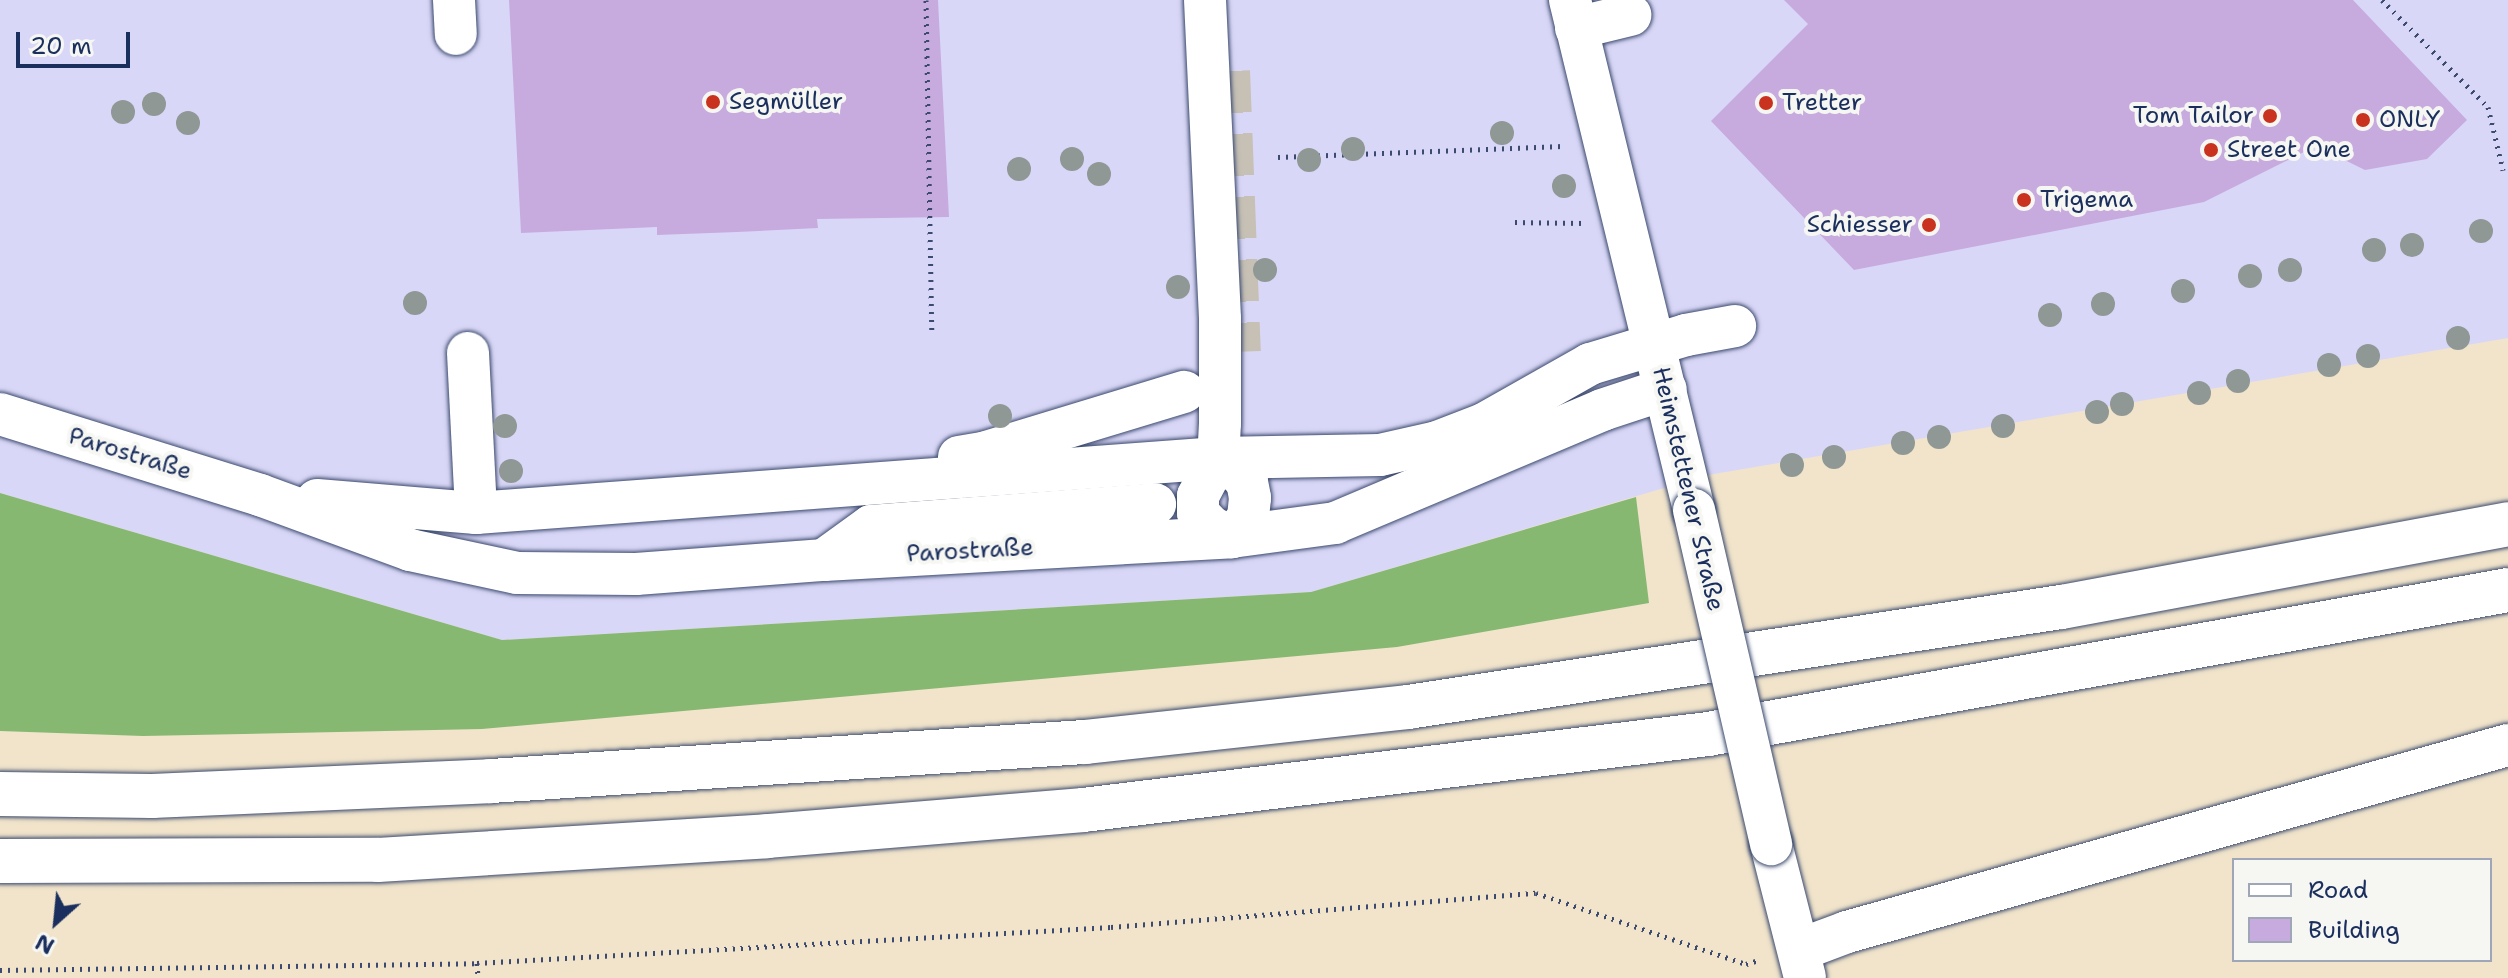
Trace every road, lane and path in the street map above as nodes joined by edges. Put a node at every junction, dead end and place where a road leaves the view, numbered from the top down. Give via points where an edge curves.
1 (926, 0) edge
2 (1205, 0) edge
3 (2382, 0) edge
4 (1573, 14) edge
5 (1630, 15) dead end
6 (1572, 146) dead end
7 (1278, 157) dead end
8 (2503, 170) dead end
9 (1515, 222) dead end
10 (1590, 223) dead end
11 (1735, 326) dead end
12 (932, 330) dead end
13 (1653, 344) junction
14 (468, 353) dead end
15 (1666, 389) junction
16 (1184, 392) dead end
17 (0, 414) edge
18 (1219, 441) junction
19 (908, 481) junction
20 (260, 495) junction
21 (1155, 504) dead end
22 (476, 513) junction
23 (2508, 524) edge
24 (1232, 537) junction
25 (824, 560) junction
26 (2508, 590) edge
27 (2508, 745) edge
28 (0, 794) edge
29 (0, 861) edge
30 (477, 963) junction
31 (1802, 964) edge
32 (0, 970) edge
33 (478, 978) edge

1 - 12 path
2 - 18 street
3 - 8 path via 2488,107
4 - 5 street
4 - 13 street, Heimstettener Straße
6 - 7 path
9 - 10 path
11 - 13 street, Parostraße
13 - 15 street, Heimstettener Straße
13 - 18 street, Parostraße via 1590,364 1484,424 1380,455
14 - 22 street
15 - 24 street, Parostraße via 1602,410 1335,523
15 - 31 street, Heimstettener Straße, bridge
16 - 19 street via 986,452 939,460
17 - 20 street, Parostraße
18 - 19 street, Parostraße
18 - 24 street via 1247,482 1250,498 1248,518
19 - 22 street, Parostraße
20 - 22 street, Parostraße
20 - 25 street, Parostraße via 410,550 517,573 636,574
21 - 25 street via 871,526
23 - 28 highway via 2061,607 1377,711 1085,742 491,781 152,796
24 - 25 street, Parostraße
26 - 29 highway via 1708,734 1083,810 378,860
27 - 31 street via 1847,932
30 - 31 path via 1111,927 1536,893 1746,964
30 - 32 path
30 - 33 path

